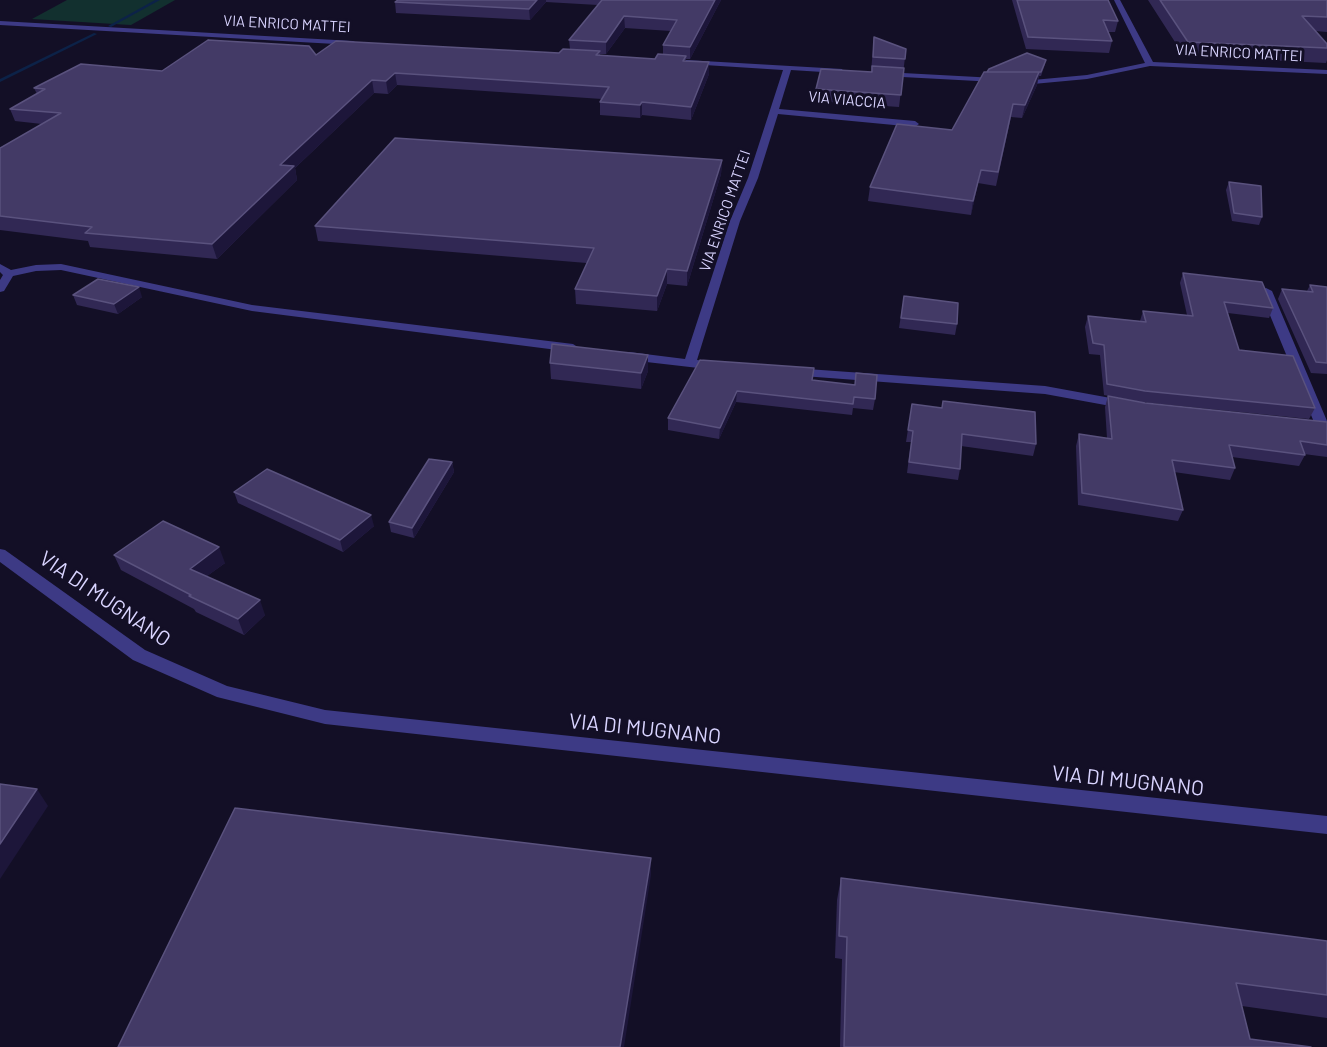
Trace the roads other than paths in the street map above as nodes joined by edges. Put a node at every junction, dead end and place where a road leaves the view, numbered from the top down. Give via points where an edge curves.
1 (1117, 0) edge
2 (0, 23) edge
3 (368, 44) edge
4 (682, 62) edge
5 (1150, 64) junction
6 (789, 68) junction
7 (847, 72) edge
8 (1327, 72) edge
9 (870, 73) edge
10 (776, 111) junction
11 (915, 124) edge
12 (4, 271) edge
13 (0, 289) edge
14 (1266, 291) edge
15 (586, 350) edge
16 (620, 354) edge
17 (690, 363) junction
18 (725, 366) edge
19 (783, 371) edge
20 (1141, 408) edge
21 (1320, 427) edge
22 (0, 554) edge
23 (1327, 825) edge

1 - 5 street, VIA ENRICO MATTEI
2 - 3 street, VIA ENRICO MATTEI
4 - 6 street
5 - 8 street, VIA ENRICO MATTEI
5 - 9 street, VIA ENRICO MATTEI via 1033,82
6 - 7 street
6 - 10 street, VIA ENRICO MATTEI
10 - 11 street, VIA VIACCIA
10 - 17 street, VIA ENRICO MATTEI via 735,221
12 - 13 street
12 - 15 street via 62,267 252,308
14 - 21 street
16 - 17 street
17 - 18 street
19 - 20 street via 1045,390
22 - 23 street, VIA DI MUGNANO via 140,655 223,692 325,717

